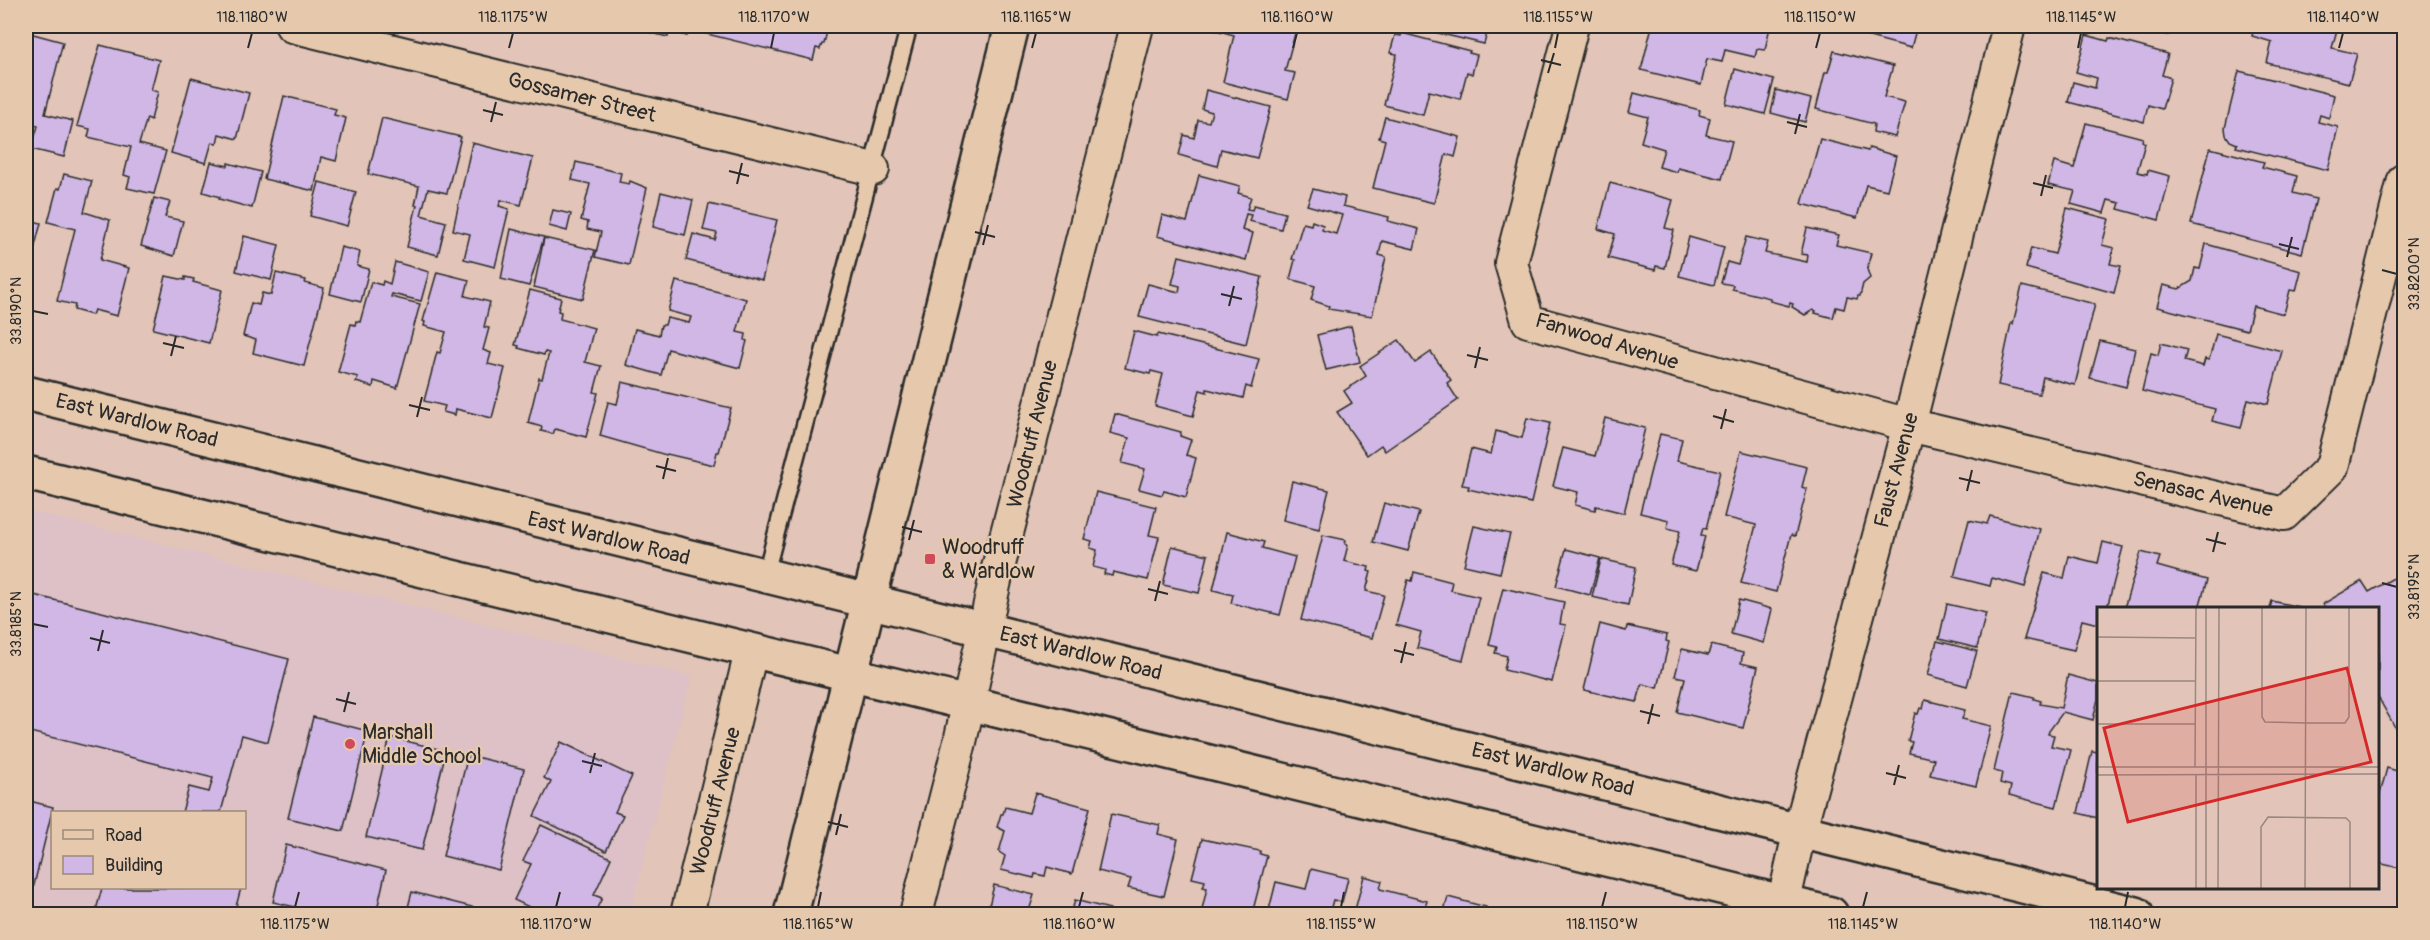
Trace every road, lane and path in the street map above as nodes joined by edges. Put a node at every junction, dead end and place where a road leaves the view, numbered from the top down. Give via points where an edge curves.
1 (292, 26) edge
2 (909, 26) edge
3 (1012, 26) edge
4 (1137, 26) edge
5 (1572, 26) edge
6 (2009, 26) edge
7 (873, 169) junction
8 (2404, 180) edge
9 (26, 393) edge
10 (1909, 425) junction
11 (26, 473) edge
12 (765, 576) junction
13 (868, 602) junction
14 (984, 629) junction
15 (751, 652) junction
16 (850, 676) junction
17 (968, 703) junction
18 (1800, 830) junction
19 (1782, 909) edge
20 (687, 915) edge
21 (791, 915) edge
22 (916, 915) edge
23 (1831, 915) edge
24 (2136, 915) edge

1 - 7 street, Gossamer Street
2 - 7 lane
3 - 13 main road
4 - 14 street, Woodruff Avenue
5 - 10 street, Fanwood Avenue via 1511,263 1528,321
6 - 10 street, Faust Avenue
7 - 12 lane
8 - 10 street, Senasac Avenue via 2332,467 2284,514
9 - 12 main road, East Wardlow Road
10 - 18 street, Faust Avenue
11 - 15 main road
12 - 13 main road, East Wardlow Road
13 - 14 main road, East Wardlow Road
13 - 16 main road
14 - 17 street, Woodruff Avenue
14 - 18 main road, East Wardlow Road
15 - 16 main road
15 - 20 street, Woodruff Avenue
16 - 17 main road
16 - 21 main road
17 - 19 main road
17 - 22 street, Woodruff Avenue
18 - 19 street, Faust Avenue
18 - 24 main road, East Wardlow Road
19 - 23 main road

